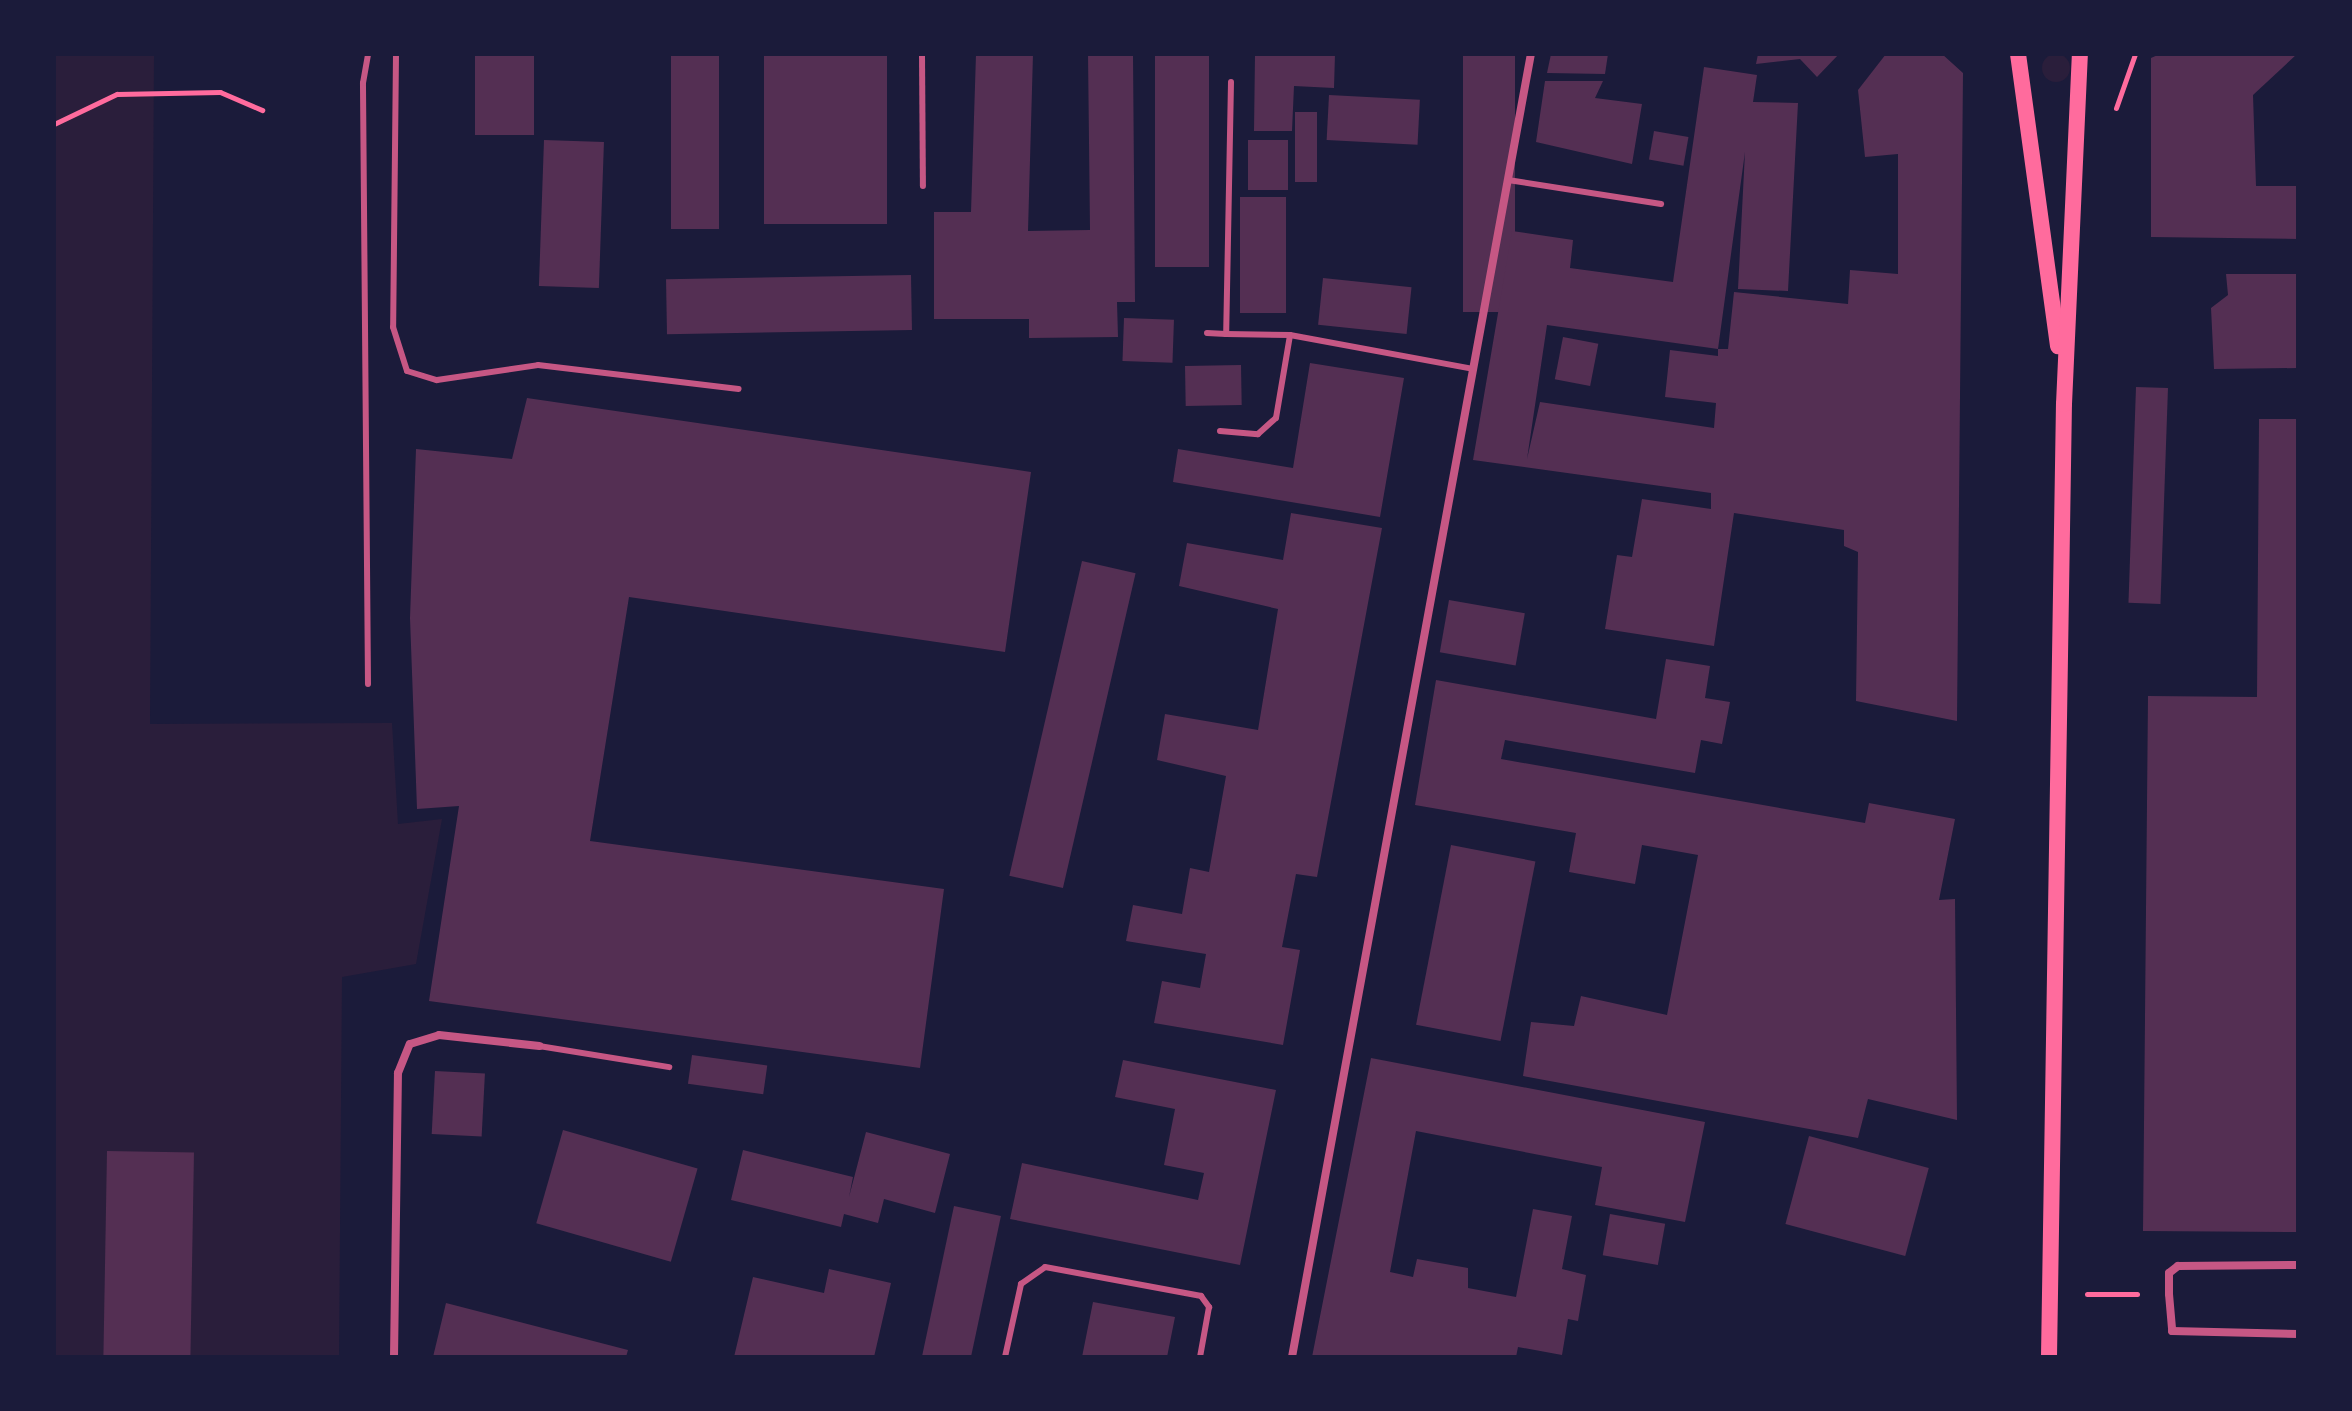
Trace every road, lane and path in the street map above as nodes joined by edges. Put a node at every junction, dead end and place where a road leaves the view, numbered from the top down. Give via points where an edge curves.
1 (368, 54) edge
2 (396, 54) edge
3 (922, 54) edge
4 (1531, 54) edge
5 (2018, 54) edge
6 (2080, 54) edge
7 (1231, 82) dead end
8 (262, 110) dead end
9 (54, 124) edge
10 (1508, 180) junction
11 (923, 186) dead end
12 (1661, 204) dead end
13 (1207, 333) dead end
14 (1226, 334) junction
15 (1290, 335) junction
16 (1473, 369) junction
17 (739, 389) dead end
18 (2064, 404) junction
19 (1220, 431) dead end
20 (368, 684) dead end
21 (539, 1046) joint
22 (669, 1067) dead end
23 (2298, 1265) edge
24 (2298, 1334) edge
25 (394, 1357) edge
26 (1005, 1357) edge
27 (1200, 1357) edge
28 (1292, 1357) edge
29 (2049, 1357) edge

1 - 20 lane
2 - 17 lane via 393,327 407,371 437,380 538,365
3 - 11 lane
4 - 10 street
5 - 18 main road
6 - 18 main road
7 - 14 lane
8 - 9 path via 220,92 117,94
10 - 12 lane
10 - 16 street
13 - 14 lane
14 - 15 lane
15 - 16 lane
15 - 19 lane via 1276,418 1258,434
16 - 28 street
18 - 29 main road
21 - 22 lane
21 - 25 street via 439,1035 410,1044 398,1073
23 - 24 street via 2178,1266 2169,1273 2172,1331
26 - 27 lane via 1021,1284 1045,1267 1201,1296 1209,1307

